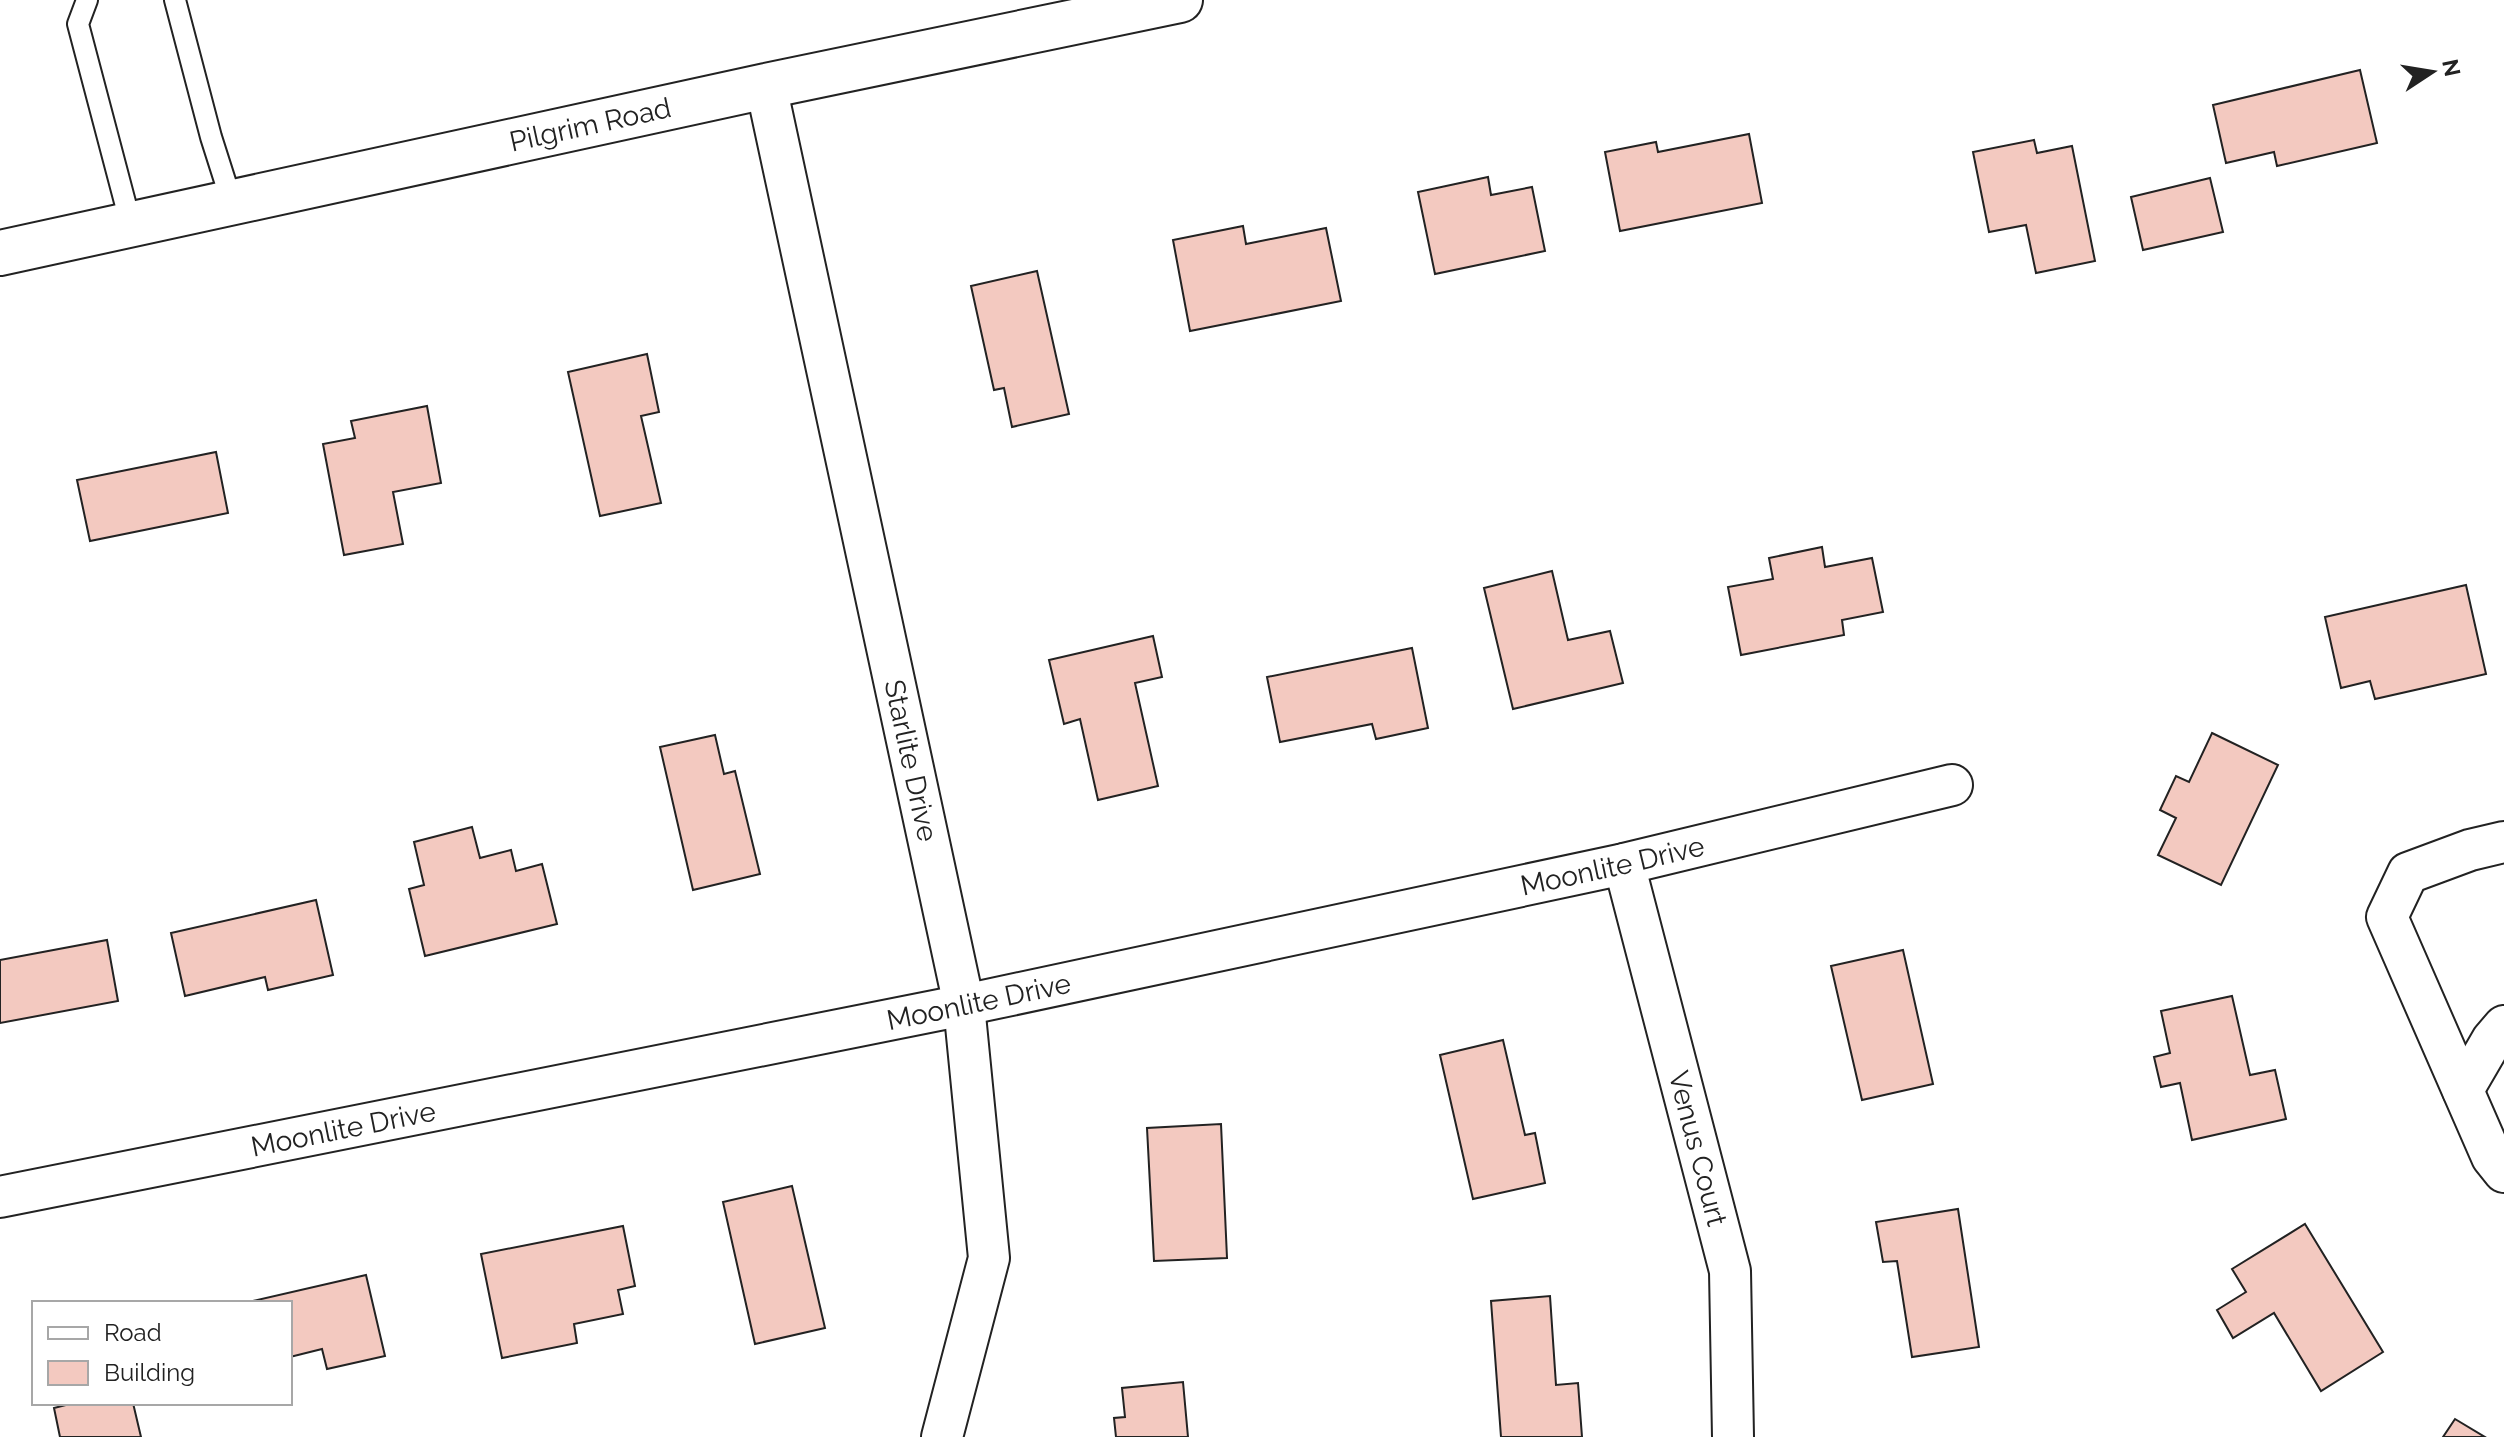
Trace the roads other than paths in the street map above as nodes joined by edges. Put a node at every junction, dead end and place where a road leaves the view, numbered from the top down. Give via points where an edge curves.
1 (87, 0) edge
2 (175, 0) edge
3 (1180, 0) edge
4 (766, 86) junction
5 (232, 203) junction
6 (131, 225) junction
7 (0, 253) edge
8 (1952, 785) dead end
9 (2504, 842) edge
10 (1624, 864) junction
11 (964, 1005) junction
12 (2504, 1026) edge
13 (2463, 1090) junction
14 (2504, 1172) edge
15 (0, 1197) edge
16 (942, 1437) edge
17 (1733, 1437) edge

1 - 6 lane via 78,24
2 - 5 lane
3 - 4 street, Pilgrim Road
4 - 5 street, Pilgrim Road
4 - 11 street, Starlite Drive
5 - 6 street, Pilgrim Road
6 - 7 street, Pilgrim Road
8 - 10 street, Moonlite Drive
9 - 13 street via 2408,873 2387,917
10 - 11 street, Moonlite Drive
10 - 17 street, Venus Court via 1730,1271
11 - 15 street, Moonlite Drive
11 - 16 street, Starlite Drive via 989,1258
12 - 13 street
13 - 14 street via 2492,1157

